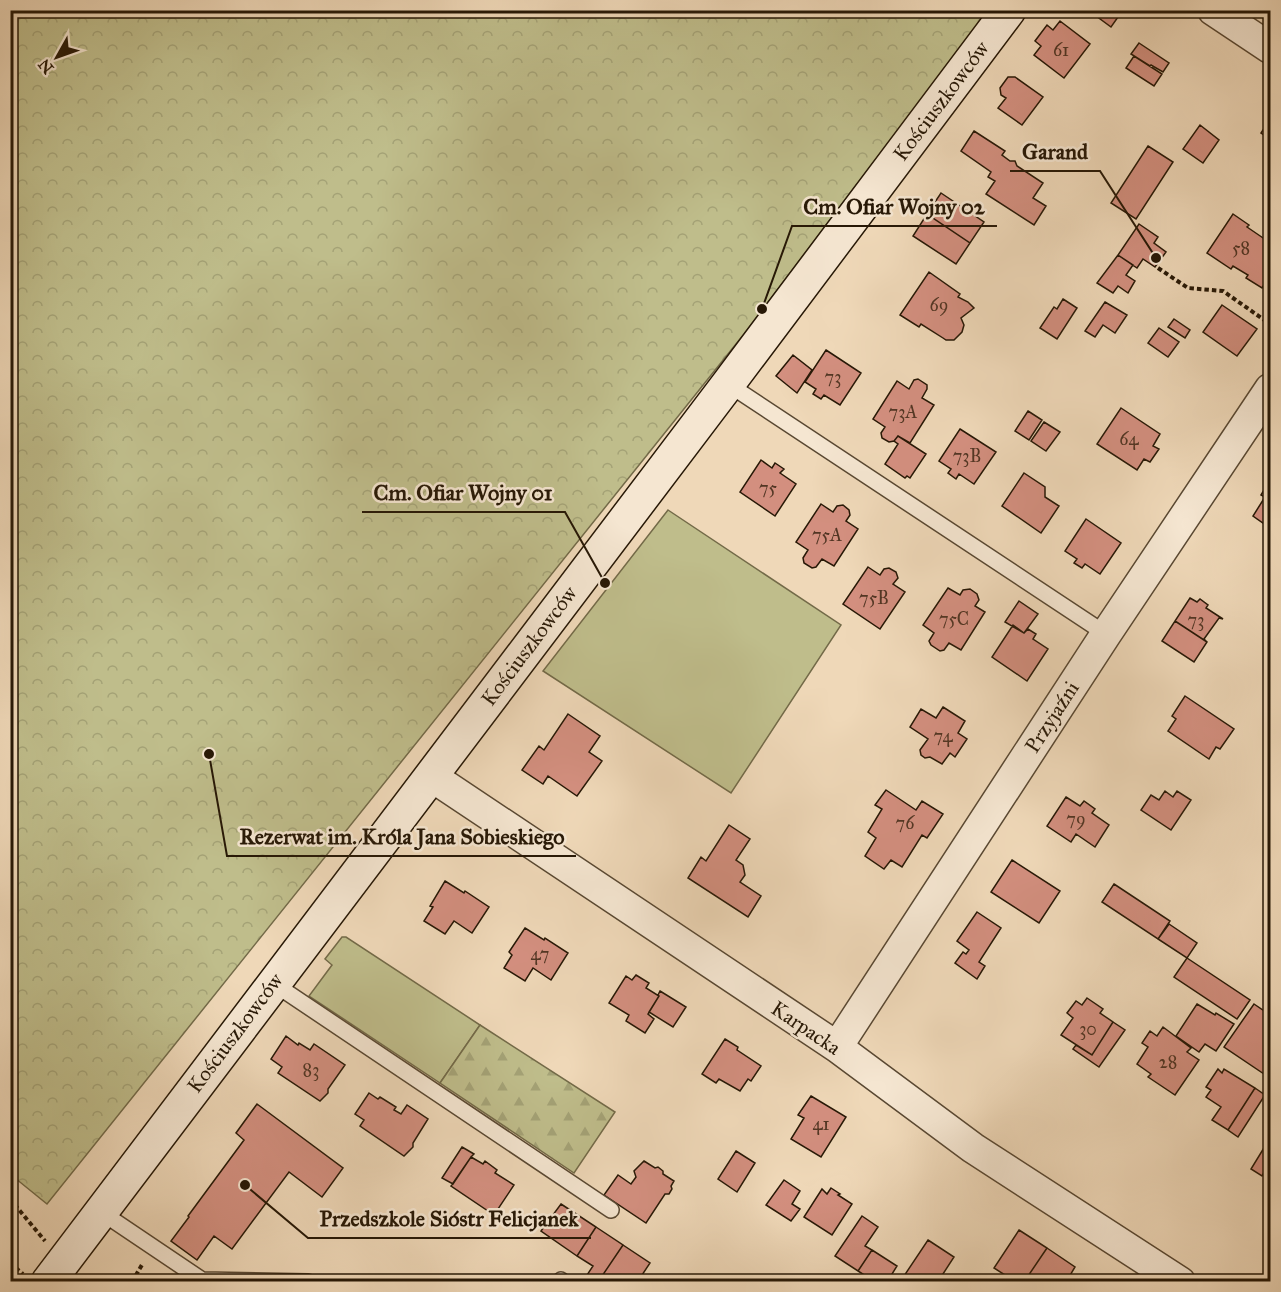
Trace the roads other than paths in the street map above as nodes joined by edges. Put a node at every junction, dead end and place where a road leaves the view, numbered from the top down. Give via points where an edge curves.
1 (1009, 10) edge
2 (1213, 10) edge
3 (1270, 48) edge
4 (729, 384) junction
5 (1270, 389) edge
6 (1106, 634) junction
7 (431, 776) junction
8 (273, 983) junction
9 (837, 1047) junction
10 (611, 1210) dead end
11 (101, 1212) junction
12 (57, 1270) edge
13 (308, 1281) edge
14 (1180, 1281) edge

1 - 4 street, Kościuszkowców
2 - 3 street
4 - 6 lane
4 - 7 street, Kościuszkowców
5 - 6 street, Przyjaźni
6 - 9 street, Przyjaźni
7 - 8 street, Kościuszkowców
7 - 9 street, Karpacka
8 - 10 lane
8 - 11 street, Kościuszkowców
9 - 14 street, Karpacka via 974,1148
11 - 12 street, Kościuszkowców
11 - 13 lane via 202,1280

